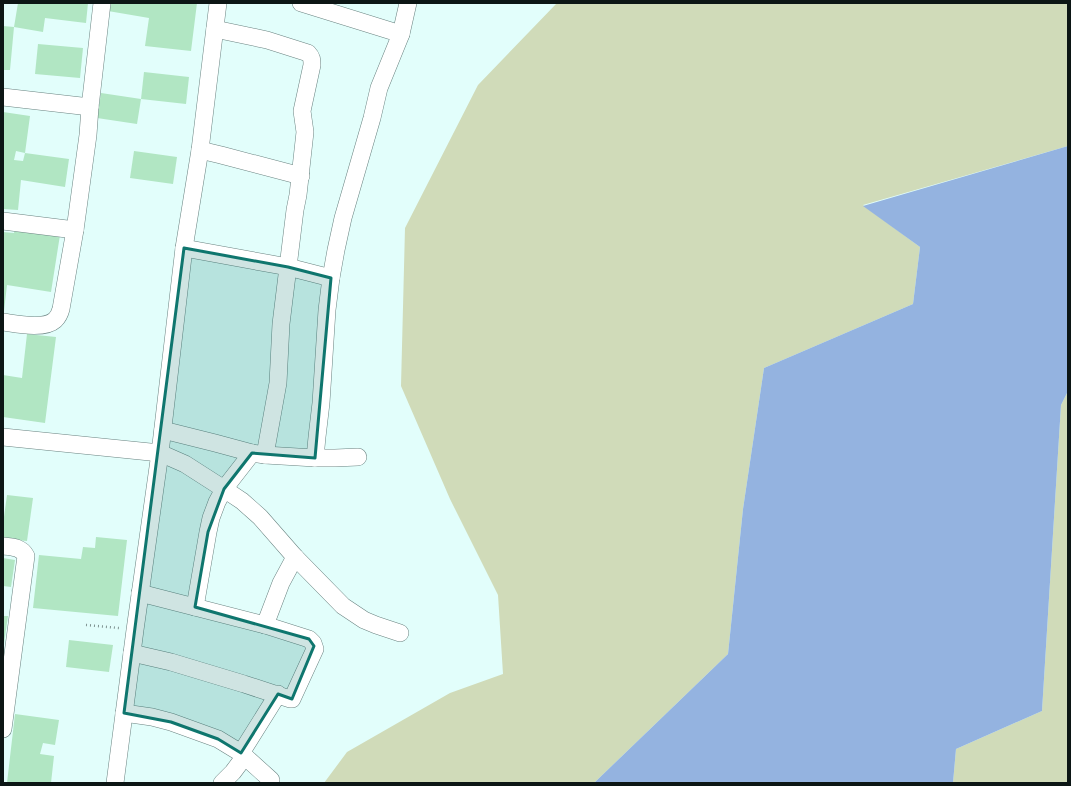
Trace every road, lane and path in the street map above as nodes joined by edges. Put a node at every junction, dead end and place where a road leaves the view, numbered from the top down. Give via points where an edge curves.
1 (102, 3) edge
2 (218, 3) edge
3 (302, 3) edge
4 (408, 3) edge
5 (215, 29) junction
6 (401, 34) junction
7 (3, 97) edge
8 (90, 107) junction
9 (200, 150) junction
10 (301, 176) junction
11 (3, 221) edge
12 (75, 230) junction
13 (184, 248) junction
14 (288, 266) junction
15 (331, 278) junction
16 (3, 322) edge
17 (162, 430) junction
18 (3, 437) edge
19 (160, 453) junction
20 (259, 454) junction
21 (358, 457) dead end
22 (315, 458) junction
23 (224, 489) junction
24 (3, 546) edge
25 (295, 556) junction
26 (140, 593) junction
27 (195, 608) junction
28 (86, 625) dead end
29 (265, 625) junction
30 (135, 630) junction
31 (400, 633) dead end
32 (132, 653) junction
33 (8, 661) edge
34 (278, 694) junction
35 (124, 713) junction
36 (3, 730) edge
37 (243, 754) junction
38 (271, 780) dead end
39 (115, 783) edge
40 (222, 783) edge

1 - 8 street
2 - 5 street
3 - 6 street
4 - 6 street
5 - 9 street
5 - 10 street via 267,40 310,55 312,65 302,111 305,132
6 - 15 street via 379,88 343,218
7 - 8 street
8 - 12 street
9 - 10 street
9 - 13 street
10 - 14 street
11 - 12 street
12 - 16 street via 61,309 56,318 51,322 31,326
13 - 14 street
13 - 17 street
14 - 15 street
14 - 20 street via 281,324 278,383
15 - 22 street
17 - 19 street
17 - 20 street
18 - 19 street
19 - 23 street via 185,464
19 - 26 street
20 - 22 street
20 - 23 street
21 - 22 street
23 - 25 street via 260,517
23 - 27 street via 211,518
24 - 33 street via 18,548 26,556
25 - 29 street via 281,583
25 - 31 street via 343,606 364,620
26 - 27 street
26 - 30 street
27 - 29 street
28 - 30 path
29 - 34 street via 309,639 315,649 292,699
30 - 32 street
32 - 34 street
32 - 35 street
33 - 36 street
34 - 37 street
35 - 37 street via 171,722 218,739
35 - 39 street
37 - 38 street
37 - 40 street via 233,772

